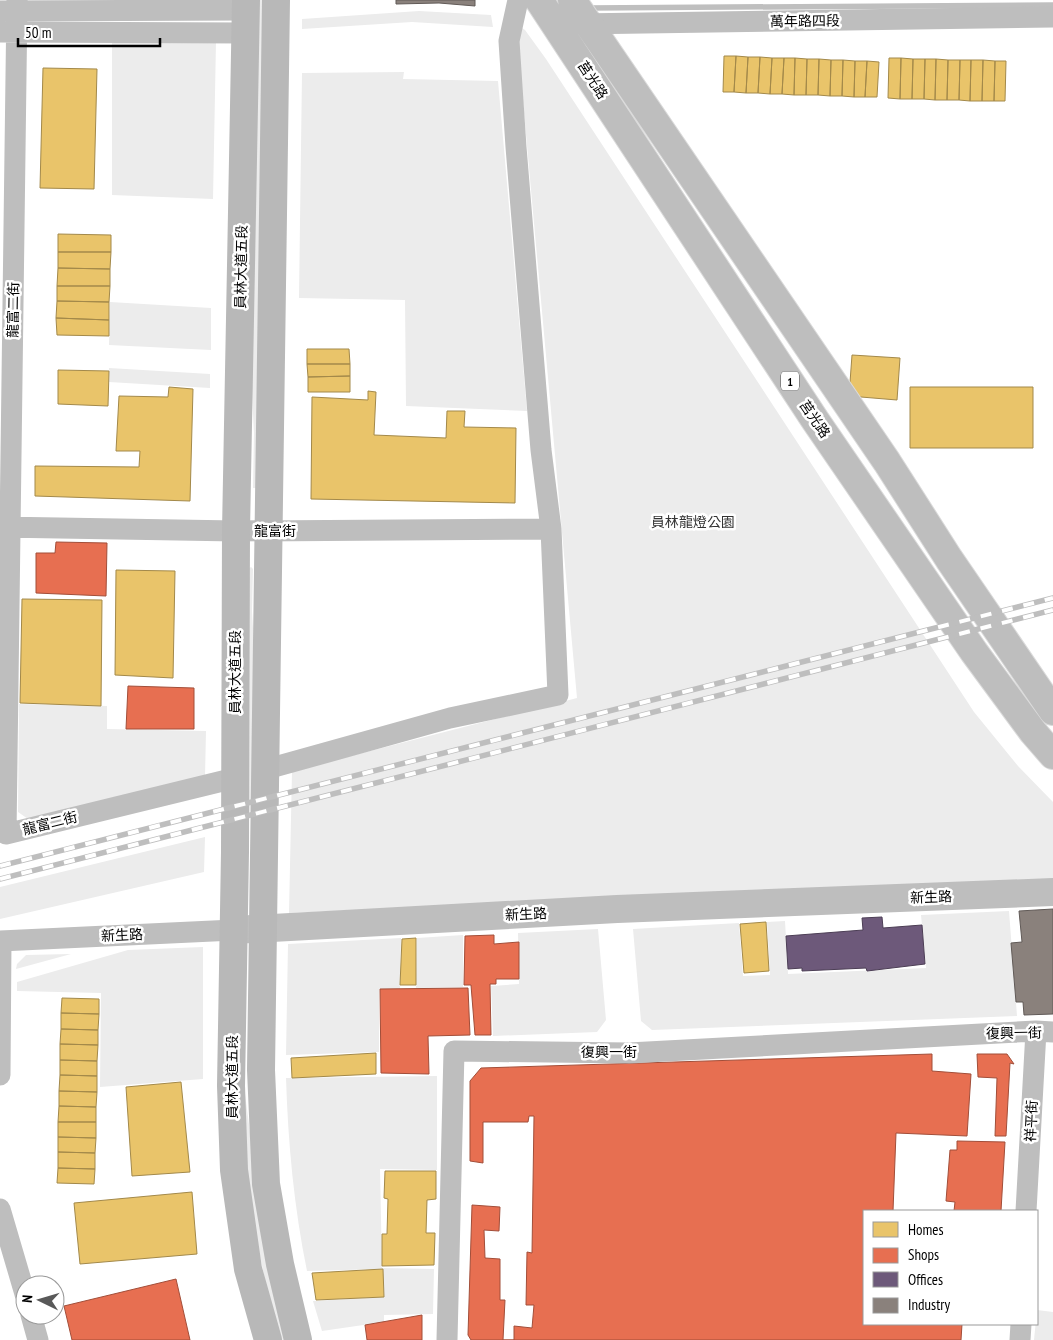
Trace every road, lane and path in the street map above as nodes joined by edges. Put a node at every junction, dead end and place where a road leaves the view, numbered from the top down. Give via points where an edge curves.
1 (276, 0) edge
2 (518, 0) edge
3 (539, 0) edge
4 (572, 0) edge
5 (11, 7) edge
6 (246, 14) edge
7 (1053, 17) edge
8 (557, 24) junction
9 (587, 24) junction
10 (8, 32) edge
11 (5, 527) edge
12 (550, 529) junction
13 (267, 531) junction
14 (236, 532) junction
15 (1053, 711) edge
16 (1053, 755) edge
17 (267, 768) junction
18 (235, 778) junction
19 (1053, 892) edge
20 (264, 929) junction
21 (234, 930) junction
22 (1, 941) edge
23 (1044, 1032) edge
24 (0, 1075) edge
25 (0, 1209) edge
26 (1026, 1210) edge
27 (19, 1275) edge
28 (34, 1325) edge
29 (1021, 1325) edge
30 (38, 1340) edge
31 (268, 1340) edge
32 (298, 1340) edge
33 (447, 1340) edge
34 (1020, 1340) edge

1 - 13 main road
2 - 12 street via 509,41
3 - 8 main road, 莒光路 / 1
4 - 9 main road, 莒光路
5 - 6 street
5 - 10 street, 龍富二街
6 - 10 street
6 - 14 main road, 員林大道五段
7 - 9 street, 萬年路四段
8 - 9 street, 萬年路四段
8 - 16 main road, 莒光路 / 1 via 815,420 980,660
9 - 15 main road, 莒光路 via 702,187
10 - 11 street, 龍富二街
11 - 14 street, 龍富街
11 - 18 street, 龍富二街 via 6,834
12 - 13 street, 龍富街
12 - 17 street via 558,695 450,718
13 - 14 street, 龍富街
13 - 17 main road
14 - 18 main road, 員林大道五段
17 - 20 main road
18 - 21 main road, 員林大道五段
19 - 20 main road, 新生路 via 617,909
20 - 21 main road, 新生路
20 - 32 main road via 262,1070 266,1184
21 - 22 street, 新生路
21 - 31 main road, 員林大道五段 via 231,1086 234,1170 248,1269
22 - 24 street
23 - 26 street, 祥平街
23 - 33 street, 復興一街 via 629,1053 454,1051
25 - 27 street
28 - 30 street
29 - 34 street

